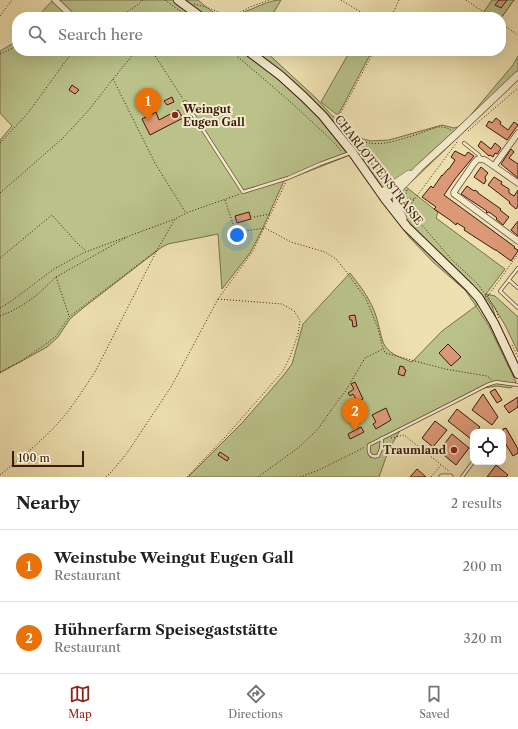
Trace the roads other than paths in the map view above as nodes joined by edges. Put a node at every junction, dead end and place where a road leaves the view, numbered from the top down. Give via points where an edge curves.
1 (55, 0) edge
2 (178, 0) edge
3 (68, 12) edge
4 (194, 12) edge
5 (255, 56) edge
6 (518, 75) edge
7 (185, 102) road end
8 (518, 133) edge
9 (464, 143) dead end
10 (352, 152) junction
11 (480, 159) junction
12 (494, 166) junction
13 (419, 168) junction
14 (518, 183) edge
15 (403, 185) junction
16 (383, 196) junction
17 (407, 227) junction
18 (518, 241) edge
19 (518, 268) edge
20 (509, 280) junction
21 (518, 288) edge
22 (518, 308) edge
23 (518, 374) edge
24 (518, 385) edge
25 (382, 438) junction
26 (471, 465) edge
27 (451, 475) edge
28 (442, 477) edge
29 (462, 477) edge

1 - 3 street
2 - 4 main road
5 - 10 main road, CHARLOTTENSTRASSE via 304,97
6 - 13 street via 458,137
7 - 10 lane via 243,192 288,178
8 - 12 street
9 - 11 lane via 480,155
10 - 16 main road, CHARLOTTENSTRASSE
11 - 12 street
11 - 18 street via 476,160 454,194
12 - 14 street
13 - 15 street
13 - 16 street
15 - 16 street
15 - 17 street via 396,202
16 - 17 main road, CHARLOTTENSTRASSE
17 - 23 main road, CHARLOTTENSTRASSE via 479,298
19 - 20 lane
20 - 21 lane
20 - 22 lane via 500,291
24 - 25 lane via 496,382 487,385
25 - 25 lane via 369,445 368,451 374,457 378,456 381,449
26 - 29 lane
27 - 28 street

